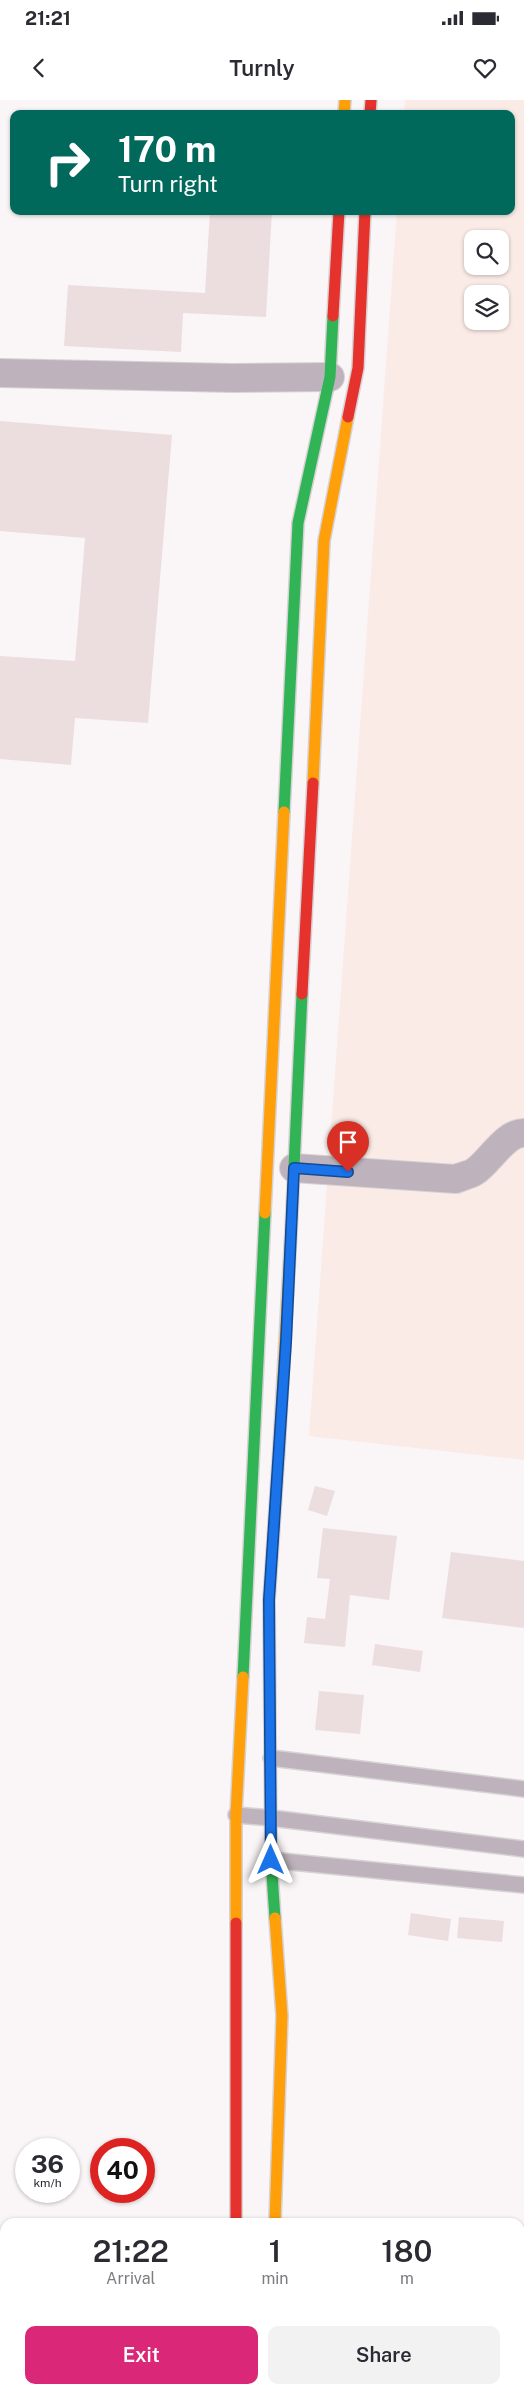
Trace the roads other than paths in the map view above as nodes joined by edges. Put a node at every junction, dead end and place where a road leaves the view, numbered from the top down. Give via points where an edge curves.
1 (339, 215) edge
2 (365, 215) edge
3 (0, 373) edge
4 (330, 377) junction
5 (524, 1133) edge
6 (294, 1168) junction
7 (271, 1758) junction
8 (524, 1789) edge
9 (236, 1815) junction
10 (272, 1818) junction
11 (524, 1850) edge
12 (271, 1860) junction
13 (524, 1885) edge
14 (236, 2218) edge
15 (275, 2218) edge

1 - 4 street
2 - 6 street via 358,368 324,541
3 - 4 street
4 - 9 street via 298,524
5 - 6 street via 503,1144 475,1171 456,1179
6 - 7 street via 269,1600
7 - 8 lane
7 - 10 street
9 - 10 lane
9 - 14 street
10 - 11 lane
10 - 12 street
12 - 13 lane
12 - 15 street via 282,2016

